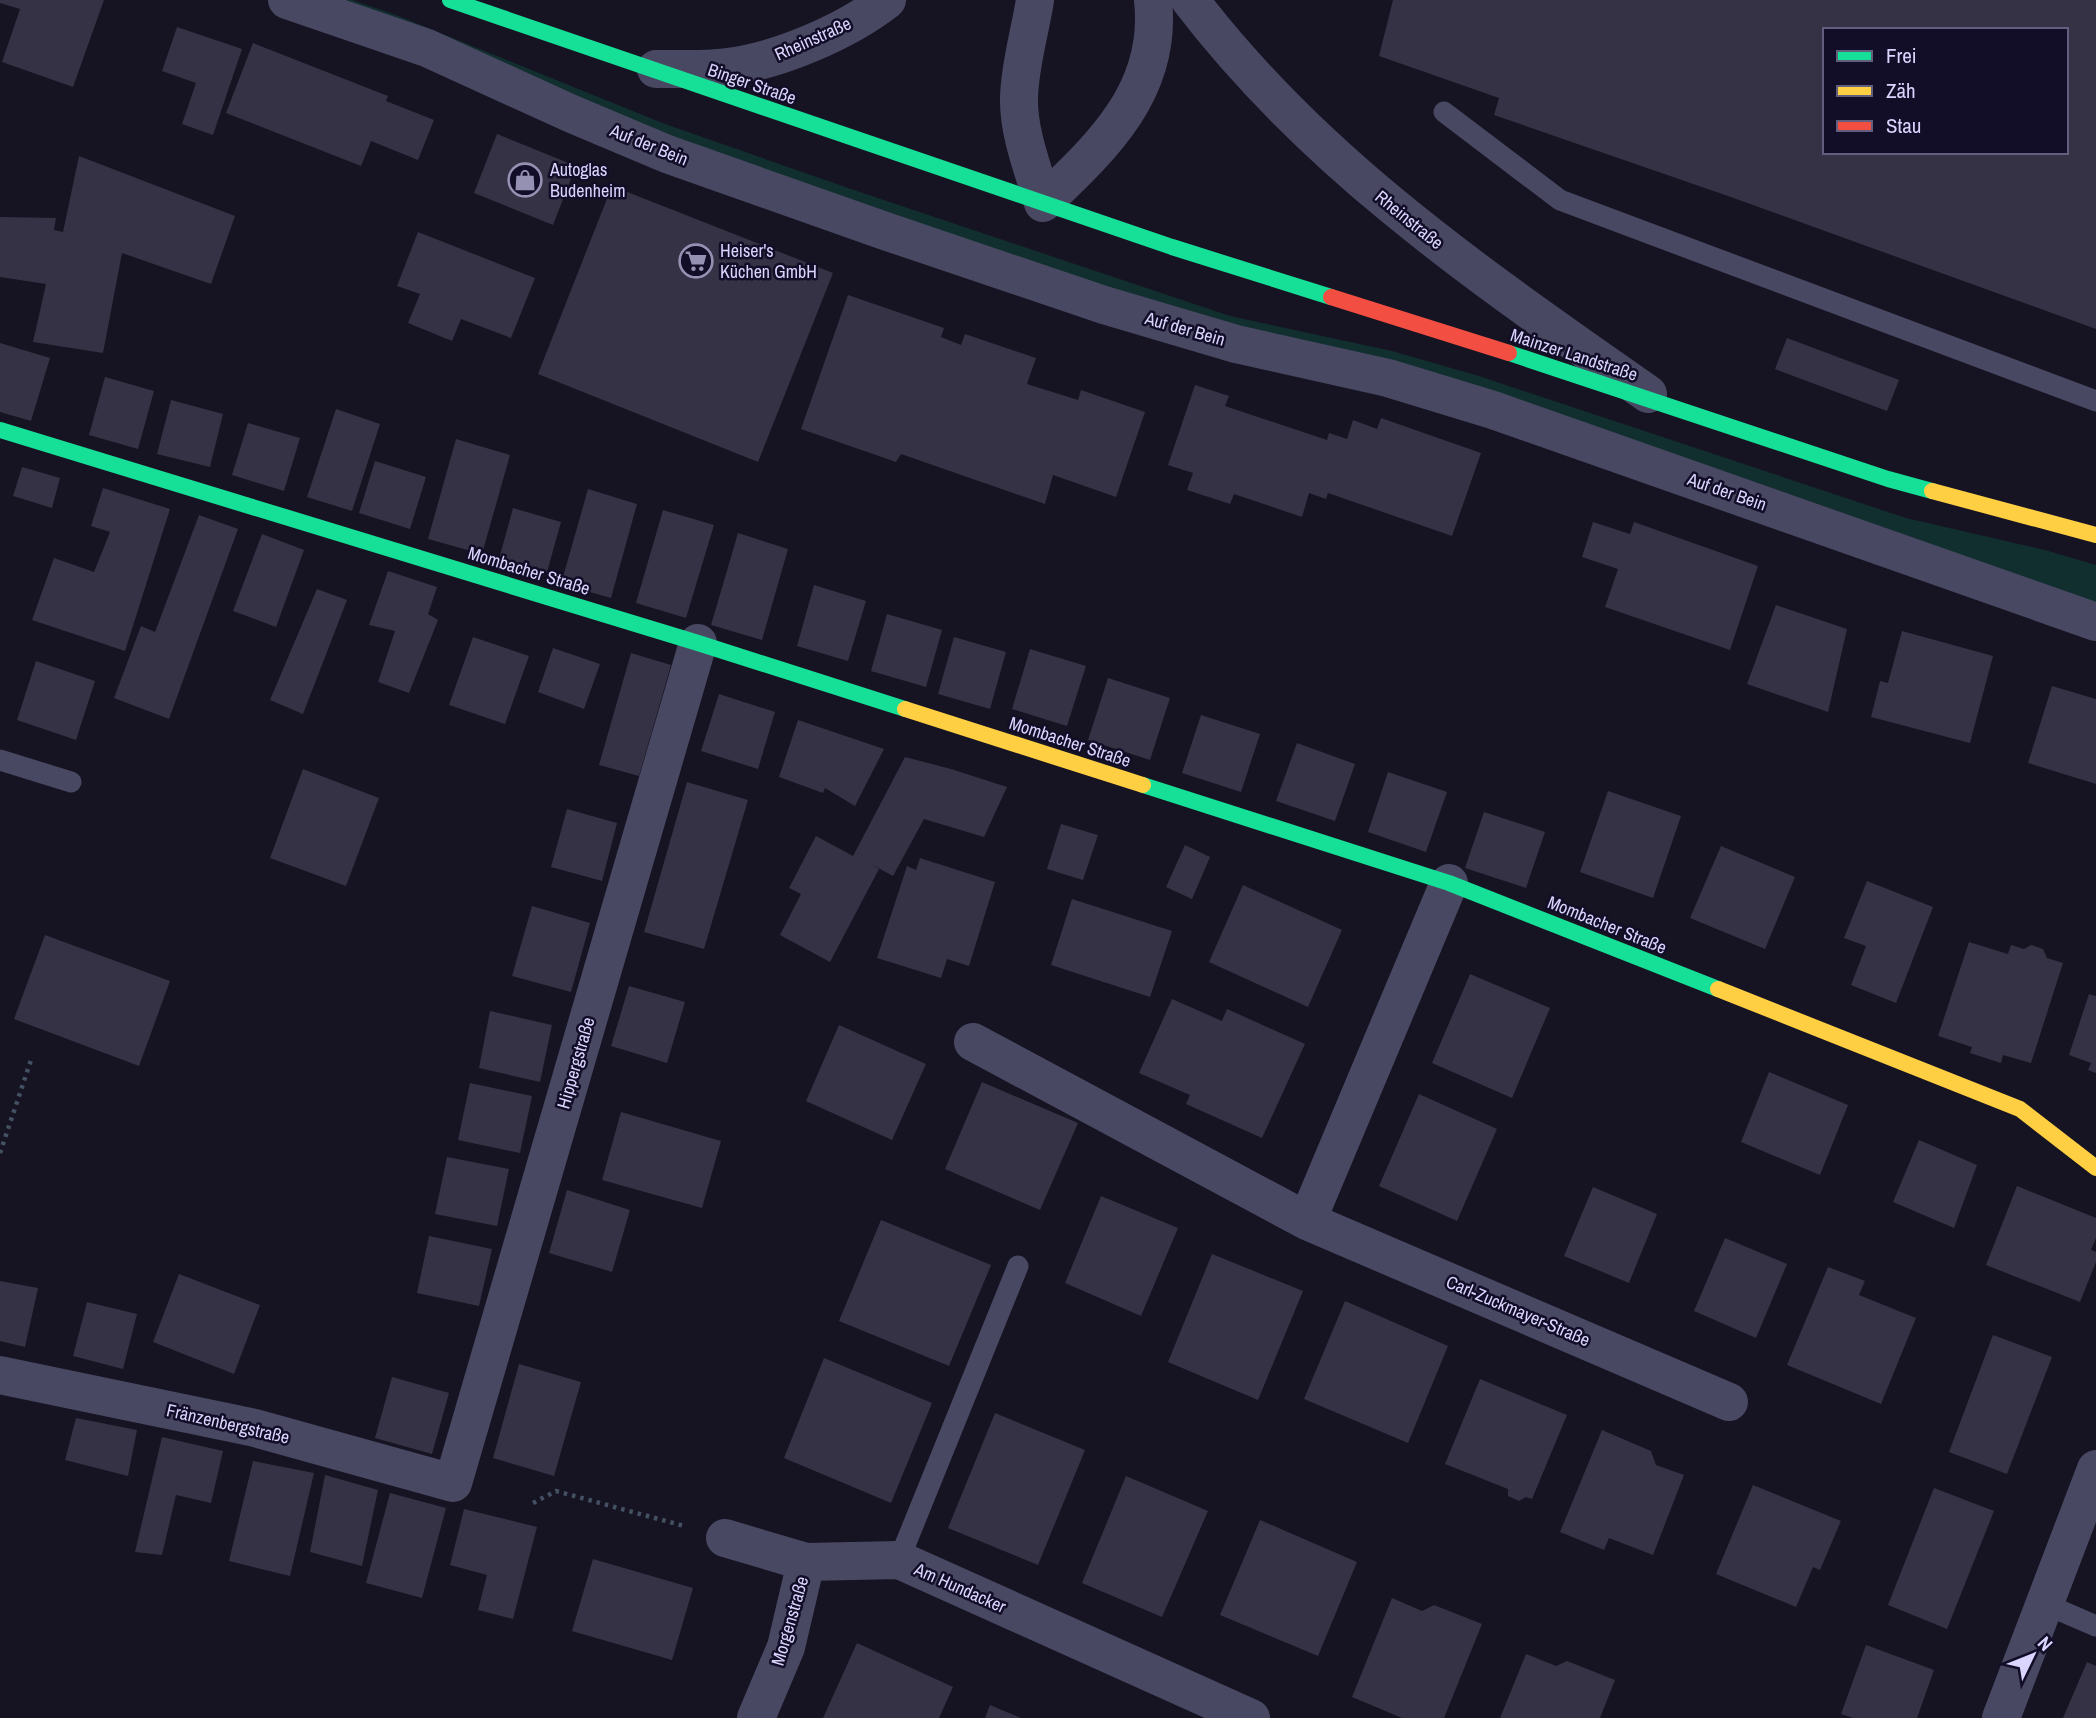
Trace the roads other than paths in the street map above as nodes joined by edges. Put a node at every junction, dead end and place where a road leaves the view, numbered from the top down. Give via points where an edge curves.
1 (287, 0) edge
2 (450, 0) edge
3 (887, 0) edge
4 (1035, 0) edge
5 (1153, 0) edge
6 (1190, 0) edge
7 (649, 69) junction
8 (1444, 112) dead end
9 (1043, 203) junction
10 (2096, 401) edge
11 (1661, 403) junction
12 (0, 430) edge
13 (2096, 535) edge
14 (2096, 622) edge
15 (698, 643) junction
16 (0, 760) edge
17 (71, 782) dead end
18 (1449, 883) junction
19 (973, 1042) dead end
20 (2096, 1168) edge
21 (1307, 1221) junction
22 (1018, 1266) dead end
23 (0, 1376) edge
24 (1729, 1402) dead end
25 (2096, 1469) edge
26 (453, 1483) joint
27 (725, 1538) road end
28 (899, 1560) junction
29 (806, 1562) junction
30 (2045, 1604) junction
31 (2096, 1626) edge
32 (756, 1718) edge
33 (1251, 1718) edge
34 (2001, 1718) edge

1 - 14 street, Auf der Bein via 427,48 667,154 885,231 1236,344 1388,378 1493,410
2 - 7 street, Binger Straße
3 - 7 street, Rheinstraße via 849,24 771,58 727,67
4 - 9 street via 1019,99 1023,136
5 - 9 street via 1152,42 1132,103 1110,135
6 - 11 street, Rheinstraße via 1304,128 1374,192 1515,301
7 - 9 street, Binger Straße
8 - 10 lane via 1560,200
9 - 11 street, Mainzer Landstraße
11 - 13 street, Mainzer Landstraße via 1888,479
12 - 15 street, Mombacher Straße
15 - 18 street, Mombacher Straße
15 - 26 street, Hippergstraße
16 - 17 lane
18 - 20 street, Mombacher Straße via 2020,1109
18 - 21 street
19 - 21 street, Carl-Zuckmayer-Straße
21 - 24 street, Carl-Zuckmayer-Straße
22 - 28 lane
23 - 26 street, Fränzenbergstraße via 255,1428
25 - 30 street
27 - 29 street, Am Hundacker
28 - 29 street, Am Hundacker
28 - 33 street, Am Hundacker
29 - 32 street, Morgenstraße via 786,1647
30 - 31 lane
30 - 34 street

